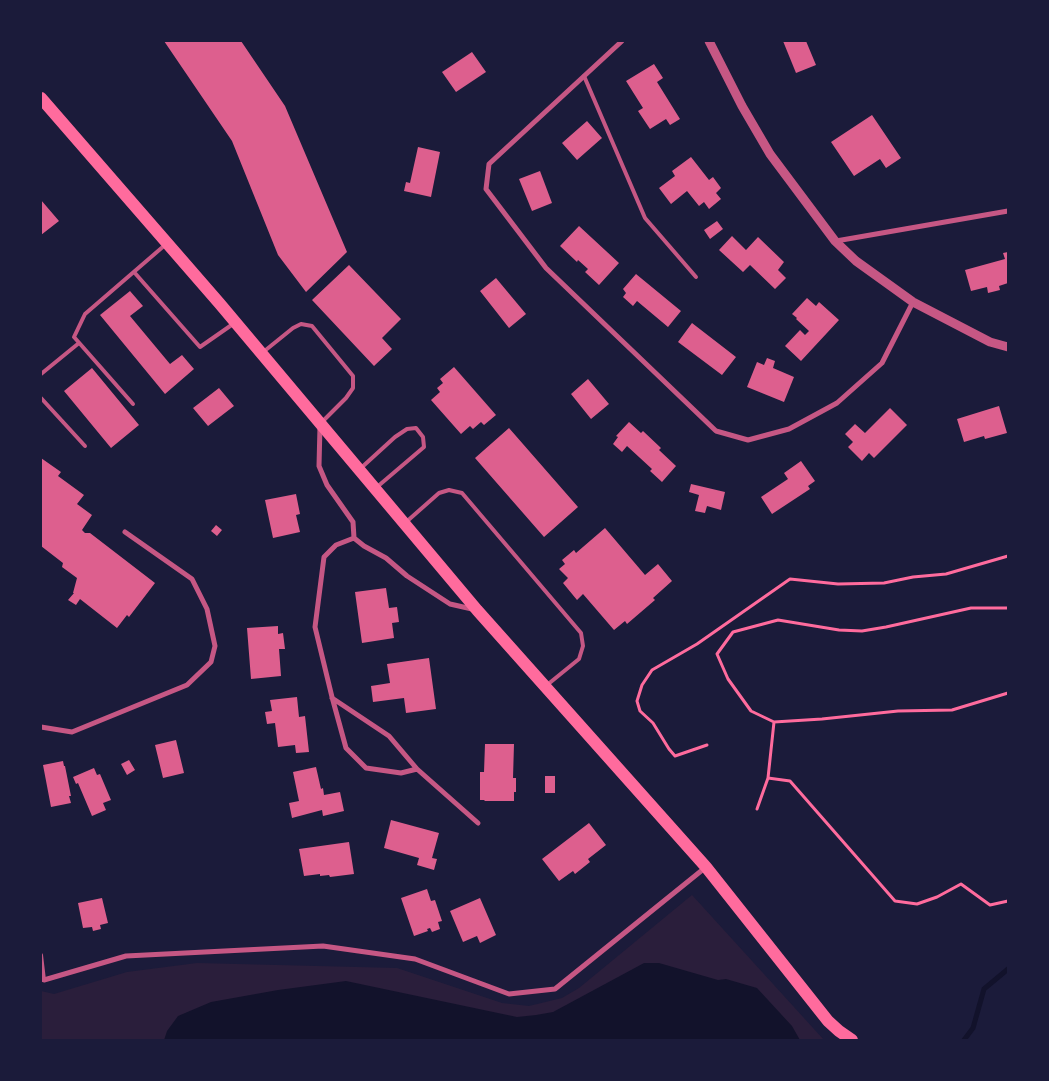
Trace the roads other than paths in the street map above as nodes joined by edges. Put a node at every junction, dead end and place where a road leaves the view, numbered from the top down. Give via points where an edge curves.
1 (622, 41) edge
2 (709, 41) edge
3 (584, 76) junction
4 (41, 98) edge
5 (1008, 211) edge
6 (835, 241) junction
7 (168, 243) junction
8 (134, 272) junction
9 (696, 277) dead end
10 (913, 302) junction
11 (235, 322) junction
12 (79, 343) junction
13 (1008, 347) edge
14 (261, 353) junction
15 (41, 374) edge
16 (41, 398) edge
17 (133, 404) dead end
18 (320, 423) junction
19 (85, 446) dead end
20 (359, 470) junction
21 (375, 489) junction
22 (404, 523) junction
23 (125, 532) dead end
24 (354, 538) junction
25 (477, 610) junction
26 (545, 686) junction
27 (332, 698) junction
28 (41, 727) edge
29 (417, 769) junction
30 (478, 823) dead end
31 (706, 867) junction
32 (41, 955) edge
33 (43, 980) edge
34 (852, 1040) edge

1 - 3 street
2 - 6 street via 770,154
3 - 9 lane via 646,218
3 - 10 street via 489,164 486,188 546,268 716,431 748,440 789,429 837,403 882,363
4 - 7 main road
5 - 6 street
6 - 10 street via 856,261
7 - 8 lane
7 - 11 main road
8 - 11 lane via 200,347
8 - 12 lane via 85,314 74,336
10 - 13 street via 990,342
11 - 14 main road
12 - 15 lane
12 - 17 lane
14 - 18 main road
14 - 18 lane via 293,328 301,324 312,326 353,376 353,388 346,398
16 - 19 lane
18 - 20 main road
18 - 24 street via 319,466 353,522
20 - 21 main road
20 - 21 lane via 395,436 416,428 423,437 424,447
21 - 22 main road
22 - 25 main road
22 - 26 lane via 439,493 449,490 462,493 581,634 583,646 579,660
23 - 28 street via 192,579 207,609 215,646 210,662 187,685 72,732
24 - 25 street via 450,604
24 - 27 street via 336,545 324,557 315,627
25 - 26 main road
26 - 31 main road
27 - 29 street via 389,736
27 - 29 street via 346,748 366,768 401,773
29 - 30 street
31 - 33 street via 556,989 510,994 415,959 323,946 126,956
31 - 34 main road via 828,1021
32 - 33 lane

